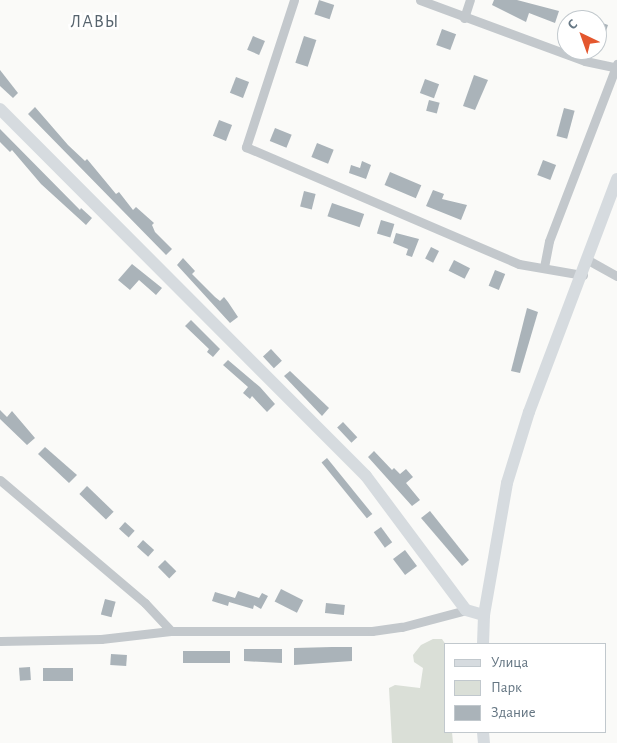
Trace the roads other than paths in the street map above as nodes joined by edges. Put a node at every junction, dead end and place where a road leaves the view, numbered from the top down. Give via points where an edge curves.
1 (294, 0) edge
2 (420, 0) edge
3 (470, 0) edge
4 (464, 18) junction
5 (616, 66) edge
6 (0, 109) edge
7 (617, 178) edge
8 (588, 260) junction
9 (544, 268) junction
10 (583, 275) junction
11 (617, 276) edge
12 (0, 480) edge
13 (466, 610) junction
14 (484, 615) junction
15 (171, 630) junction
16 (0, 641) edge
17 (483, 643) edge

1 - 9 street via 246,147 519,264
2 - 4 street
3 - 4 street
4 - 5 street via 585,61
5 - 9 street via 549,241
6 - 13 street via 366,476
7 - 8 street
8 - 10 street
8 - 11 street
9 - 10 street
10 - 14 street via 529,412 507,483
12 - 15 street via 146,603
13 - 14 street
13 - 15 street via 402,627 372,631
14 - 17 street
15 - 16 street via 101,639

